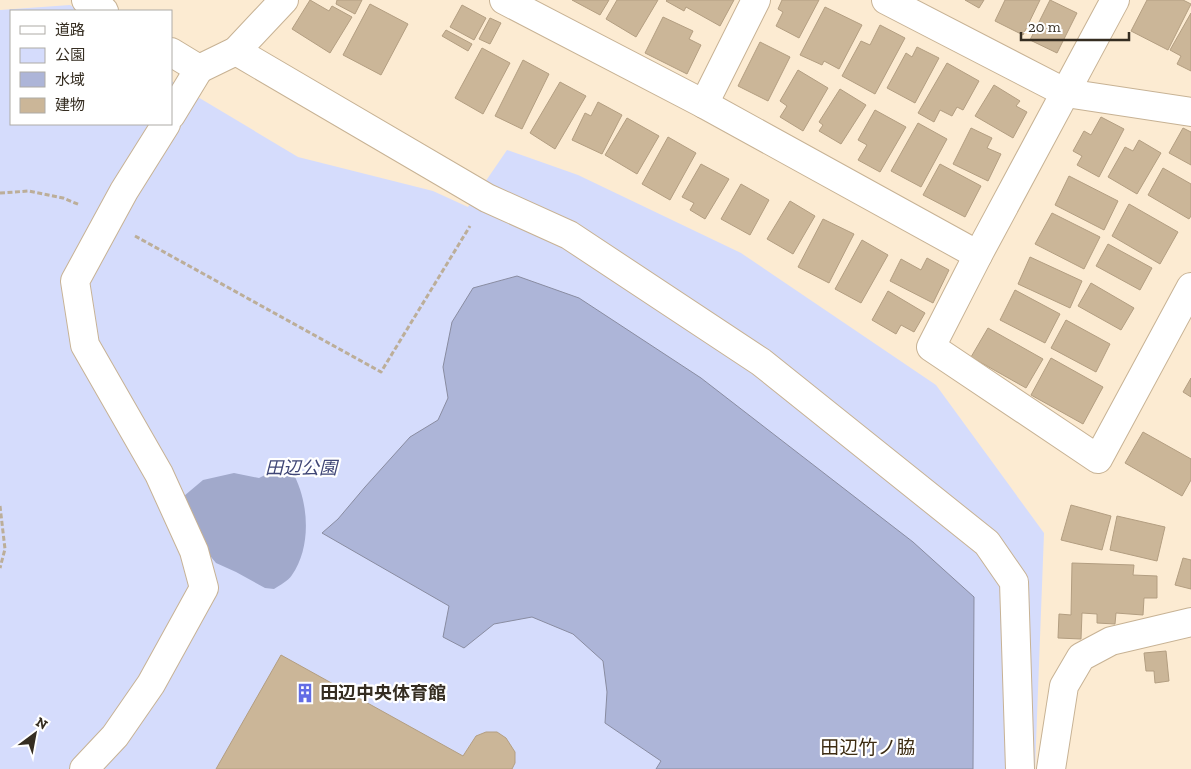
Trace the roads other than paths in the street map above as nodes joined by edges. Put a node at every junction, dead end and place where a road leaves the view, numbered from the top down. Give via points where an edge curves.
1 (86, 0) edge
2 (284, 0) edge
3 (504, 0) edge
4 (756, 0) edge
5 (886, 0) edge
6 (1115, 0) edge
7 (102, 10) edge
8 (236, 51) junction
9 (172, 53) edge
10 (199, 70) junction
11 (1066, 93) junction
12 (704, 104) junction
13 (1191, 112) edge
14 (172, 113) edge
15 (165, 125) edge
16 (978, 255) junction
17 (1191, 287) edge
18 (1191, 622) edge
19 (84, 769) edge
20 (1020, 769) edge
21 (1051, 769) edge

1 - 7 street
2 - 8 street
3 - 12 street
4 - 12 street
5 - 11 street
6 - 11 street
8 - 10 street
8 - 20 street via 487,198 569,235 761,362 987,543 1014,582
9 - 10 street
10 - 14 street
11 - 13 street
11 - 16 street
12 - 16 street
15 - 19 street via 124,191 75,281 85,345 159,474 194,551 204,588 150,684 115,736
16 - 17 street via 931,347 1098,459
18 - 21 street via 1111,641 1081,657 1064,686

